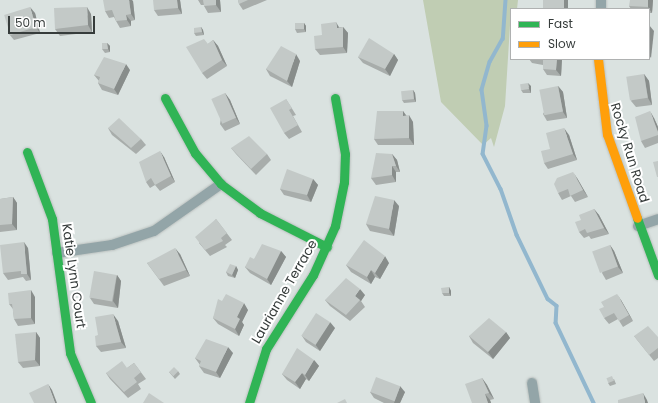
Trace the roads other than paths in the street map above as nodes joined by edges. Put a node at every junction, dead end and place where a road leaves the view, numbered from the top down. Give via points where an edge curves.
1 (598, 60) edge
2 (165, 98) dead end
3 (335, 98) dead end
4 (28, 152) dead end
5 (221, 184) junction
6 (658, 219) edge
7 (638, 226) junction
8 (327, 247) junction
9 (57, 254) junction
10 (658, 275) edge
11 (532, 383) dead end
12 (91, 403) edge
13 (249, 403) edge
14 (535, 403) edge

1 - 7 street, Rocky Run Road via 607,134
2 - 5 street via 195,153
3 - 8 street, Laurianne Terrace via 342,129 344,182
4 - 9 street, Katie Lynn Court via 46,194
5 - 8 street via 260,213
5 - 9 street via 154,231 112,246
6 - 7 street
7 - 10 street, Rocky Run Road
8 - 13 street, Laurianne Terrace via 266,349
9 - 12 street, Katie Lynn Court via 70,353
11 - 14 street

